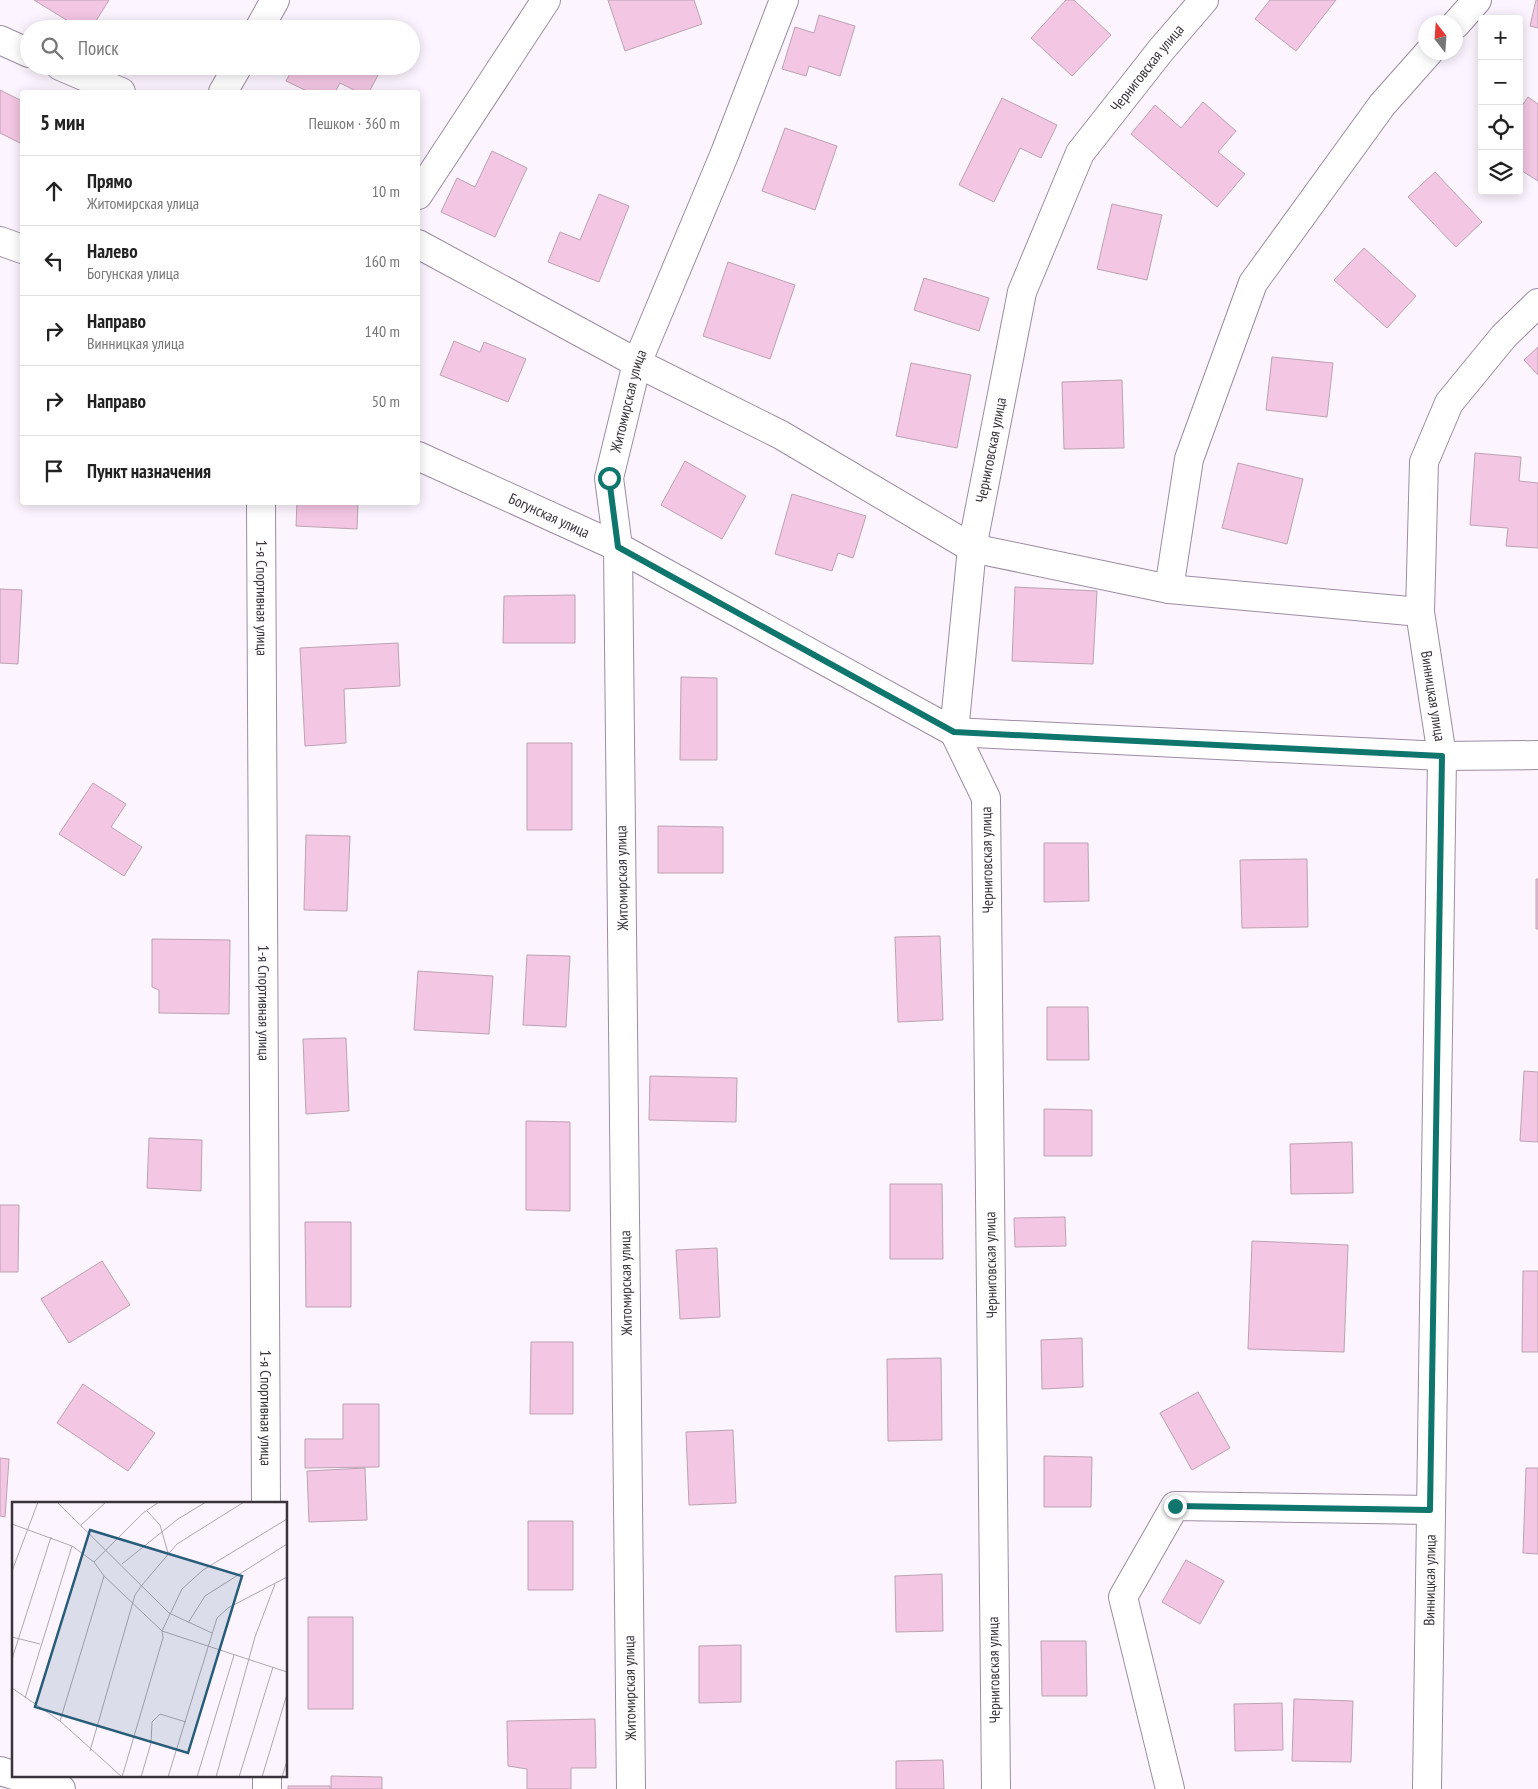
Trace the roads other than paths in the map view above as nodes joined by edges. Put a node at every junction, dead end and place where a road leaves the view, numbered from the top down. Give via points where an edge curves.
1 (276, 0) edge
2 (546, 0) edge
3 (784, 0) edge
4 (1204, 0) edge
5 (1477, 0) edge
6 (1463, 16) edge
7 (264, 20) edge
8 (0, 40) edge
9 (20, 49) edge
10 (1422, 60) edge
11 (81, 75) edge
12 (233, 75) edge
13 (115, 90) edge
14 (224, 90) edge
15 (420, 192) edge
16 (0, 241) edge
17 (420, 245) edge
18 (20, 248) edge
19 (1538, 303) edge
20 (637, 363) junction
21 (420, 457) edge
22 (261, 505) edge
23 (618, 547) junction
24 (972, 548) junction
25 (1169, 589) junction
26 (1420, 612) junction
27 (954, 732) junction
28 (1538, 755) edge
29 (1442, 756) junction
30 (266, 1502) edge
31 (1430, 1510) junction
32 (14, 1776) edge
33 (267, 1776) edge
34 (60, 1789) edge
35 (267, 1789) edge
36 (630, 1789) edge
37 (996, 1789) edge
38 (1170, 1789) edge
39 (1427, 1789) edge

1 - 7 street
2 - 15 street
3 - 20 street, Житомирская улица via 725,154
4 - 24 street, Черниговская улица via 1080,154 1022,292
5 - 6 street
8 - 9 street
10 - 25 street via 1382,105 1253,283 1189,459
11 - 13 street
12 - 14 street
16 - 18 street
17 - 20 street
19 - 26 street, Винницкая улица via 1504,336 1448,403 1424,462
20 - 23 street, Житомирская улица via 609,478
20 - 24 street via 781,435
21 - 23 street, Богунская улица
22 - 30 street, 1-я Спортивная улица
23 - 27 street, Богунская улица
23 - 36 street, Житомирская улица
24 - 25 street
24 - 27 street, Черниговская улица
25 - 26 street
26 - 29 street, Винницкая улица
27 - 29 street, Богунская улица
27 - 37 street, Черниговская улица via 986,798
28 - 29 street, Богунская улица
29 - 31 street, Винницкая улица
31 - 38 street via 1175,1506 1122,1597
31 - 39 street, Винницкая улица
32 - 34 street
33 - 35 street

